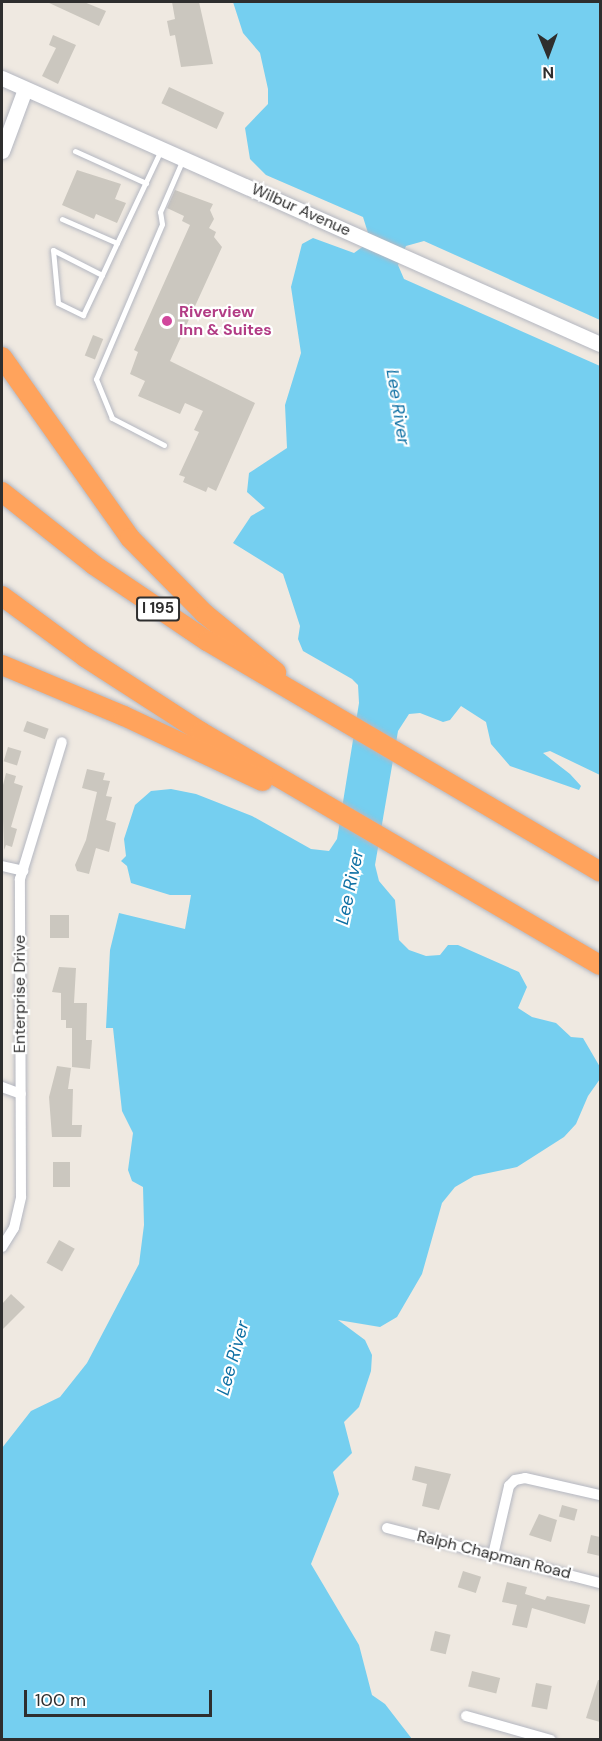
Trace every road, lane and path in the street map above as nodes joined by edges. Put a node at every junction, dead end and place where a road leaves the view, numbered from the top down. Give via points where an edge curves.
1 (2, 78) edge
2 (26, 89) junction
3 (162, 148) junction
4 (2, 151) edge
5 (75, 151) dead end
6 (184, 158) junction
7 (146, 183) junction
8 (62, 219) dead end
9 (117, 243) junction
10 (102, 275) junction
11 (600, 344) edge
12 (2, 357) edge
13 (164, 445) dead end
14 (2, 492) edge
15 (2, 596) edge
16 (2, 665) edge
17 (324, 712) junction
18 (62, 742) dead end
19 (326, 806) junction
20 (2, 866) edge
21 (22, 871) junction
22 (600, 872) edge
23 (600, 965) edge
24 (2, 1087) edge
25 (21, 1094) junction
26 (2, 1247) edge
27 (600, 1495) edge
28 (387, 1528) dead end
29 (493, 1555) junction
30 (600, 1582) edge
31 (466, 1716) dead end
32 (551, 1740) edge

1 - 2 main road, Wilbur Avenue
2 - 3 main road, Wilbur Avenue
2 - 4 main road
3 - 6 main road, Wilbur Avenue
3 - 7 lane
5 - 7 lane
6 - 11 main road, Wilbur Avenue
6 - 13 lane via 160,212 162,224 96,379 112,418
7 - 9 lane
8 - 9 lane
9 - 10 lane
10 - 10 lane via 83,315 58,303 53,250
12 - 17 highway via 130,538 205,614
14 - 17 highway, I 195 via 169,616
15 - 19 highway via 162,708
16 - 19 highway
17 - 22 highway, I 195
18 - 21 street, Enterprise Drive
19 - 23 highway
20 - 21 street
21 - 25 street, Enterprise Drive
24 - 25 street
25 - 26 street, Enterprise Drive via 19,1210
27 - 29 street via 525,1478 515,1480 509,1486
28 - 29 street, Ralph Chapman Road
29 - 30 street, Ralph Chapman Road
31 - 32 street

